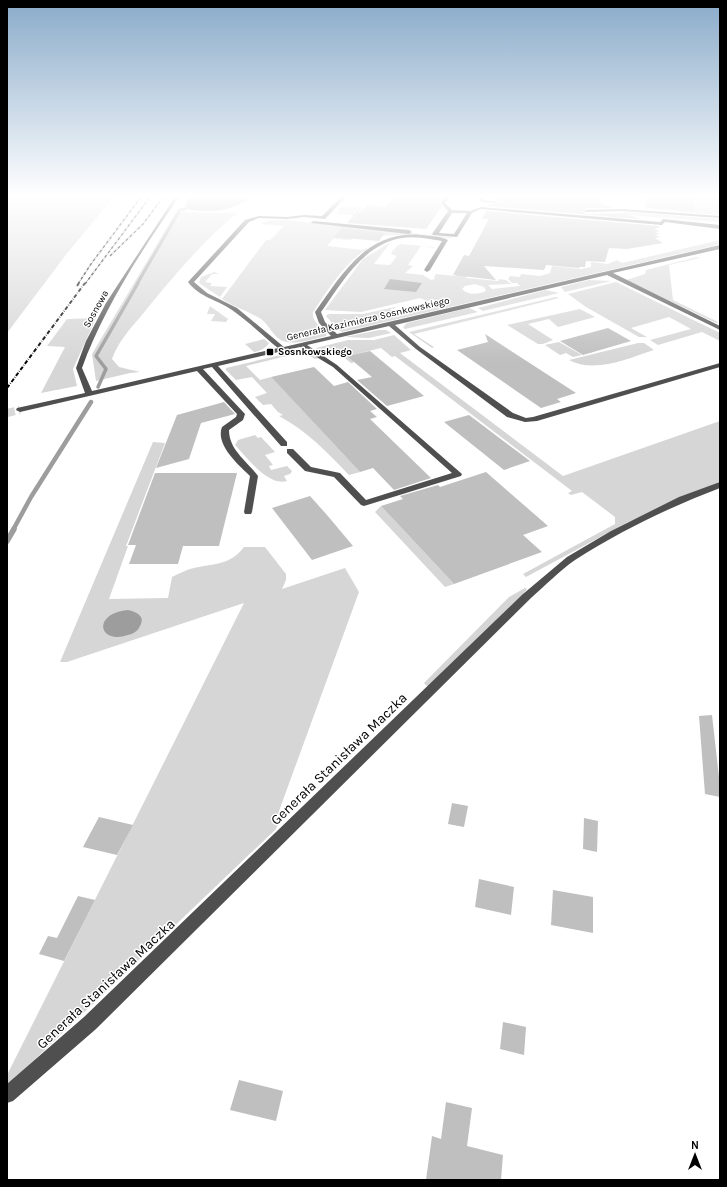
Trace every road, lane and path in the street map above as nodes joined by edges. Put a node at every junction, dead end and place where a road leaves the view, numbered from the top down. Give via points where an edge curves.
1 (140, 252) edge
2 (218, 252) edge
3 (365, 252) edge
4 (438, 252) edge
5 (697, 252) edge
6 (427, 270) dead end
7 (608, 273) junction
8 (390, 324) junction
9 (720, 328) edge
10 (336, 337) junction
11 (302, 345) junction
12 (283, 349) junction
13 (214, 365) junction
14 (720, 365) edge
15 (199, 369) junction
16 (89, 394) junction
17 (20, 410) tunnel mouth
18 (284, 444) dead end
19 (290, 451) dead end
20 (720, 485) edge
21 (248, 512) dead end
22 (7, 1095) edge

1 - 16 street, Sosnowa via 101,316 78,368
2 - 12 street via 191,282 205,294 221,300
3 - 10 street via 353,264 318,312 322,324
4 - 6 street
5 - 7 street, Generała Kazimierza Sosnkowskiego
7 - 8 street, Generała Kazimierza Sosnkowskiego
7 - 9 street
8 - 10 street, Generała Kazimierza Sosnkowskiego
8 - 14 street via 418,348 510,415 525,420
10 - 11 street, Generała Kazimierza Sosnkowskiego
11 - 12 street, Generała Kazimierza Sosnkowskiego
11 - 19 street via 335,366 458,474 364,503 337,475 308,469
12 - 13 street, Generała Kazimierza Sosnkowskiego
13 - 15 street, Generała Kazimierza Sosnkowskiego
13 - 18 street
15 - 16 street, Generała Kazimierza Sosnkowskiego
15 - 21 street via 241,414 240,418 225,429 224,435 230,448 254,476
16 - 17 street, Generała Kazimierza Sosnkowskiego
20 - 22 street, Generała Stanisława Maczka via 682,499 614,533 570,559 521,602 90,1023

